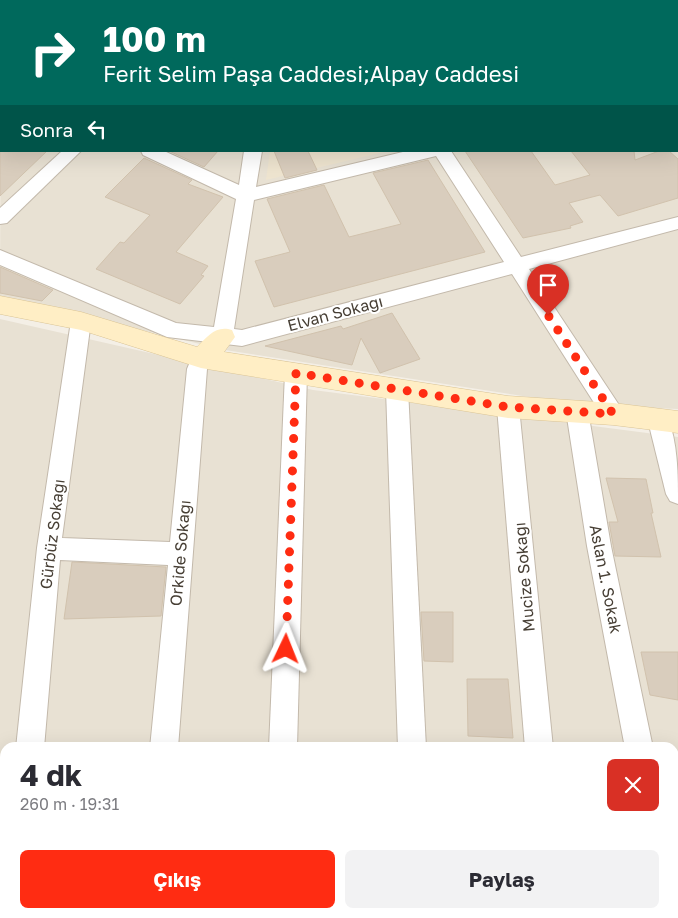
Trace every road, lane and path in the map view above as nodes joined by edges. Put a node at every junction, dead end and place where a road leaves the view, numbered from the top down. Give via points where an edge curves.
1 (72, 152) edge
2 (151, 152) edge
3 (253, 152) edge
4 (428, 152) edge
5 (443, 152) edge
6 (246, 196) junction
7 (0, 218) edge
8 (678, 223) edge
9 (0, 257) edge
10 (516, 266) junction
11 (0, 305) edge
12 (81, 321) junction
13 (223, 337) junction
14 (201, 358) junction
15 (296, 373) junction
16 (397, 389) junction
17 (508, 407) junction
18 (577, 411) junction
19 (613, 414) junction
20 (668, 422) edge
21 (678, 494) edge
22 (49, 548) junction
23 (180, 554) junction
24 (31, 742) edge
25 (164, 742) edge
26 (283, 742) edge
27 (412, 742) edge
28 (538, 742) edge
29 (638, 742) edge

1 - 7 street
2 - 6 street
3 - 6 street
4 - 6 street
5 - 10 street
6 - 13 street
8 - 10 street, Elvan Sokağı
9 - 13 street, Elvan Sokağı via 174,332
10 - 13 street, Elvan Sokağı via 242,338
10 - 19 street
11 - 12 main road
12 - 14 main road
12 - 22 street, Gürbüz Sokağı
13 - 14 main road
14 - 15 main road
14 - 23 street, Orkide Sokağı via 196,369
15 - 16 main road
15 - 26 street
16 - 17 main road
16 - 27 street
17 - 18 main road
17 - 28 street, Mucize Sokağı
18 - 19 main road
18 - 29 street, Aslan 1. Sokak via 599,546
19 - 20 main road
20 - 21 street
22 - 23 street
22 - 24 street, Gürbüz Sokağı
23 - 25 street, Orkide Sokağı

